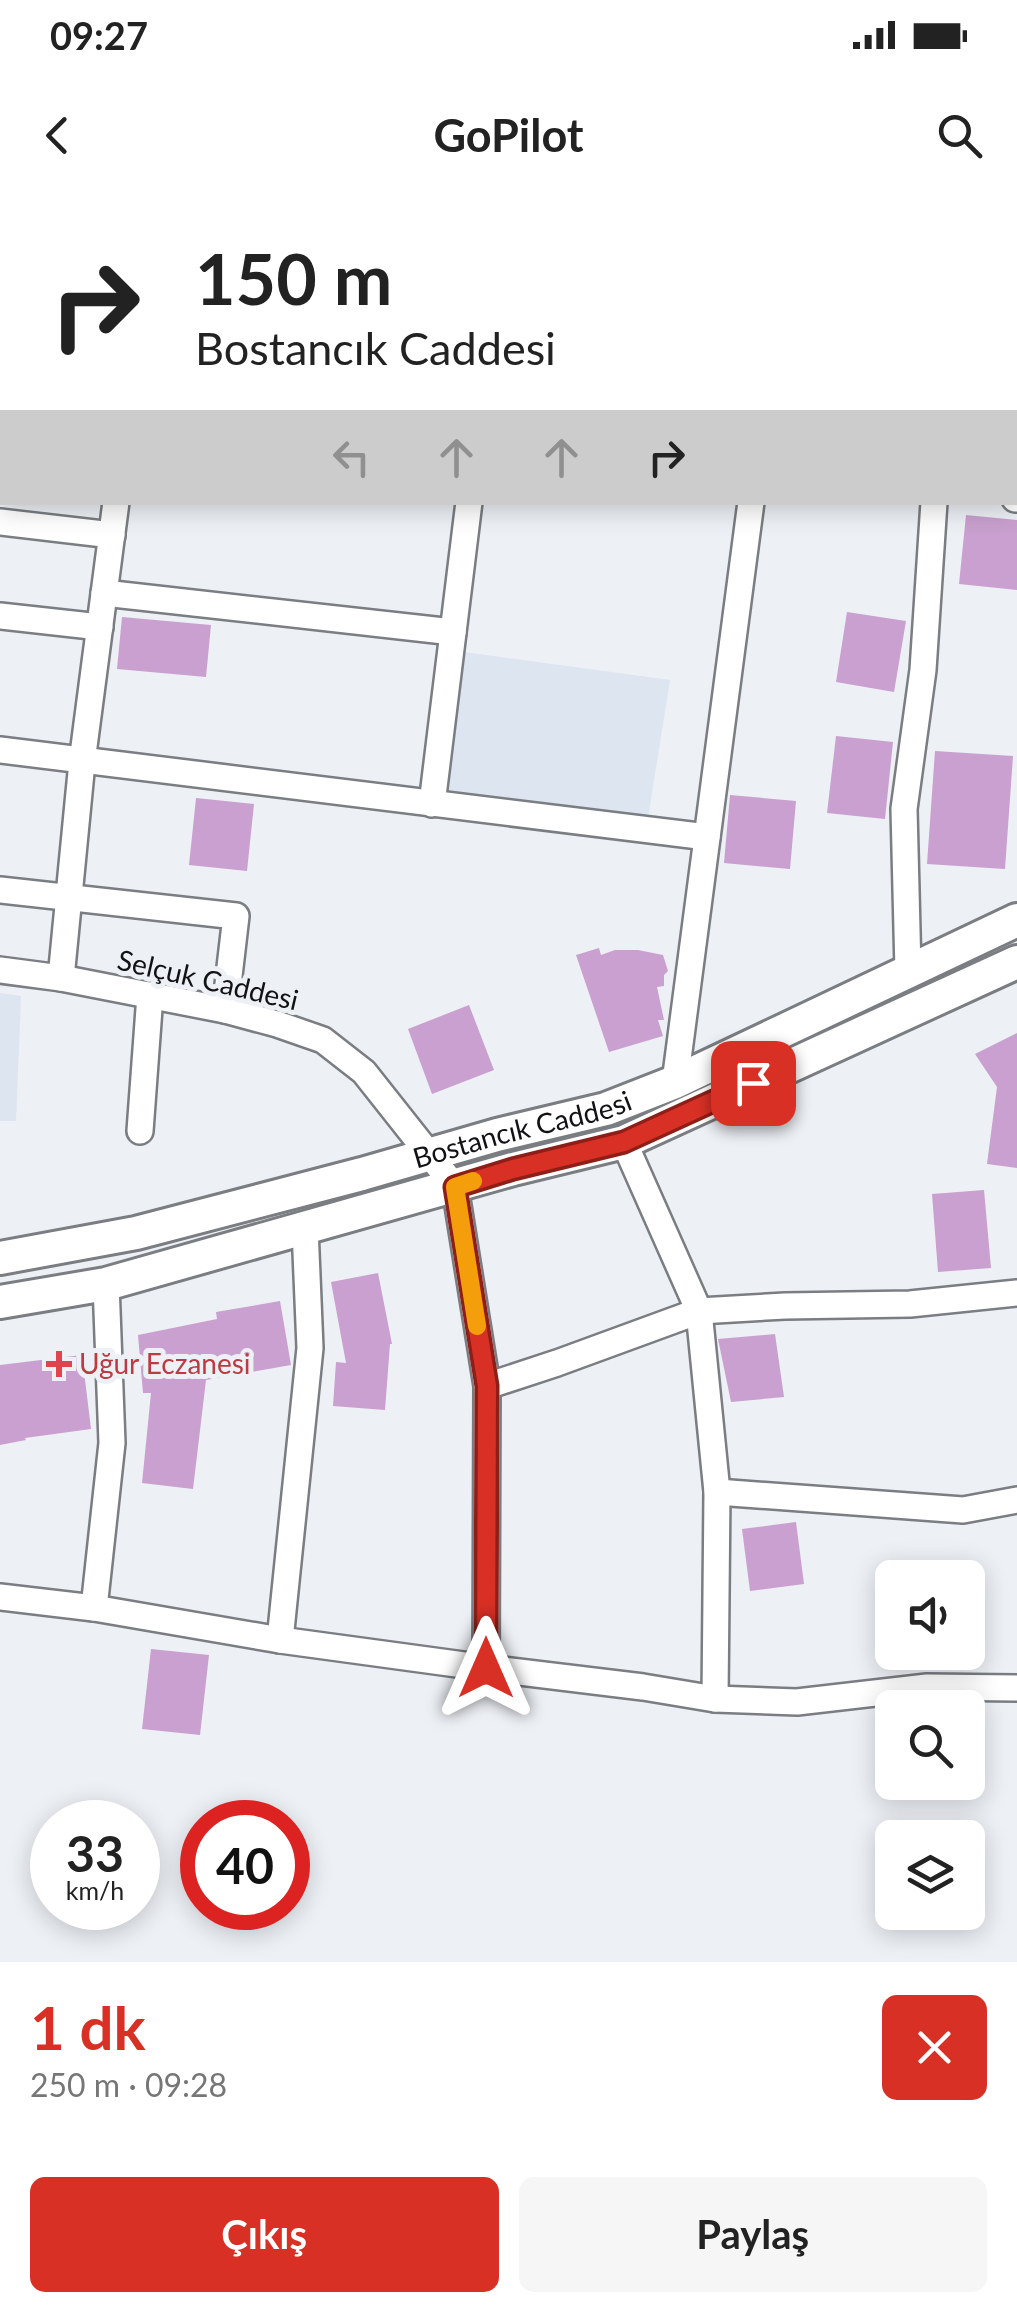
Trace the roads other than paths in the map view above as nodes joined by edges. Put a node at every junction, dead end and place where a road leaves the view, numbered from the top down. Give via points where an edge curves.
1 (116, 505) edge
2 (469, 505) edge
3 (752, 505) edge
4 (934, 505) edge
5 (0, 522) edge
6 (112, 535) junction
7 (104, 594) junction
8 (0, 616) edge
9 (100, 626) junction
10 (453, 632) junction
11 (0, 750) edge
12 (82, 762) junction
13 (432, 804) junction
14 (707, 838) junction
15 (0, 890) edge
16 (70, 898) junction
17 (1017, 920) edge
18 (1017, 962) edge
19 (0, 970) edge
20 (908, 971) junction
21 (61, 978) junction
22 (150, 995) junction
23 (226, 1010) junction
24 (675, 1082) junction
25 (140, 1131) dead end
26 (624, 1142) junction
27 (430, 1154) junction
28 (455, 1187) junction
29 (305, 1228) junction
30 (0, 1258) edge
31 (106, 1284) junction
32 (1017, 1292) edge
33 (0, 1302) edge
34 (700, 1311) junction
35 (487, 1386) junction
36 (717, 1492) junction
37 (1017, 1500) edge
38 (0, 1597) edge
39 (94, 1608) junction
40 (280, 1640) junction
41 (486, 1668) junction
42 (1017, 1688) edge
43 (716, 1699) junction

1 - 6 street
2 - 10 street
3 - 14 street
4 - 20 street via 923,670 904,810
5 - 6 street
6 - 7 street
7 - 9 street
7 - 10 street
8 - 9 street
9 - 12 street
10 - 13 street
11 - 12 street
12 - 13 street
12 - 16 street
13 - 14 street
14 - 24 street
15 - 16 street
16 - 21 street
16 - 23 street via 236,916
17 - 20 main road, Bostancık Caddesi
18 - 26 main road, Bostancık Caddesi
19 - 21 street, Selçuk Caddesi
20 - 24 main road, Bostancık Caddesi
21 - 22 street, Selçuk Caddesi
22 - 23 street, Selçuk Caddesi
22 - 25 street
23 - 27 street, Selçuk Caddesi via 322,1040 364,1072
24 - 27 main road, Bostancık Caddesi via 606,1110
26 - 28 main road, Bostancık Caddesi
26 - 34 street
27 - 28 street, Selçuk Caddesi
27 - 30 main road, Bostancık Caddesi via 136,1233
28 - 29 main road, Bostancık Caddesi
28 - 35 street
29 - 31 main road, Bostancık Caddesi
29 - 40 street via 310,1348
31 - 33 main road, Bostancık Caddesi
31 - 39 street via 112,1443
32 - 34 street via 910,1304
34 - 35 street
34 - 36 street
35 - 41 street
36 - 37 street via 963,1510
36 - 43 street
38 - 39 street
39 - 40 street
40 - 41 street
41 - 43 street
42 - 43 street via 928,1687 797,1702

